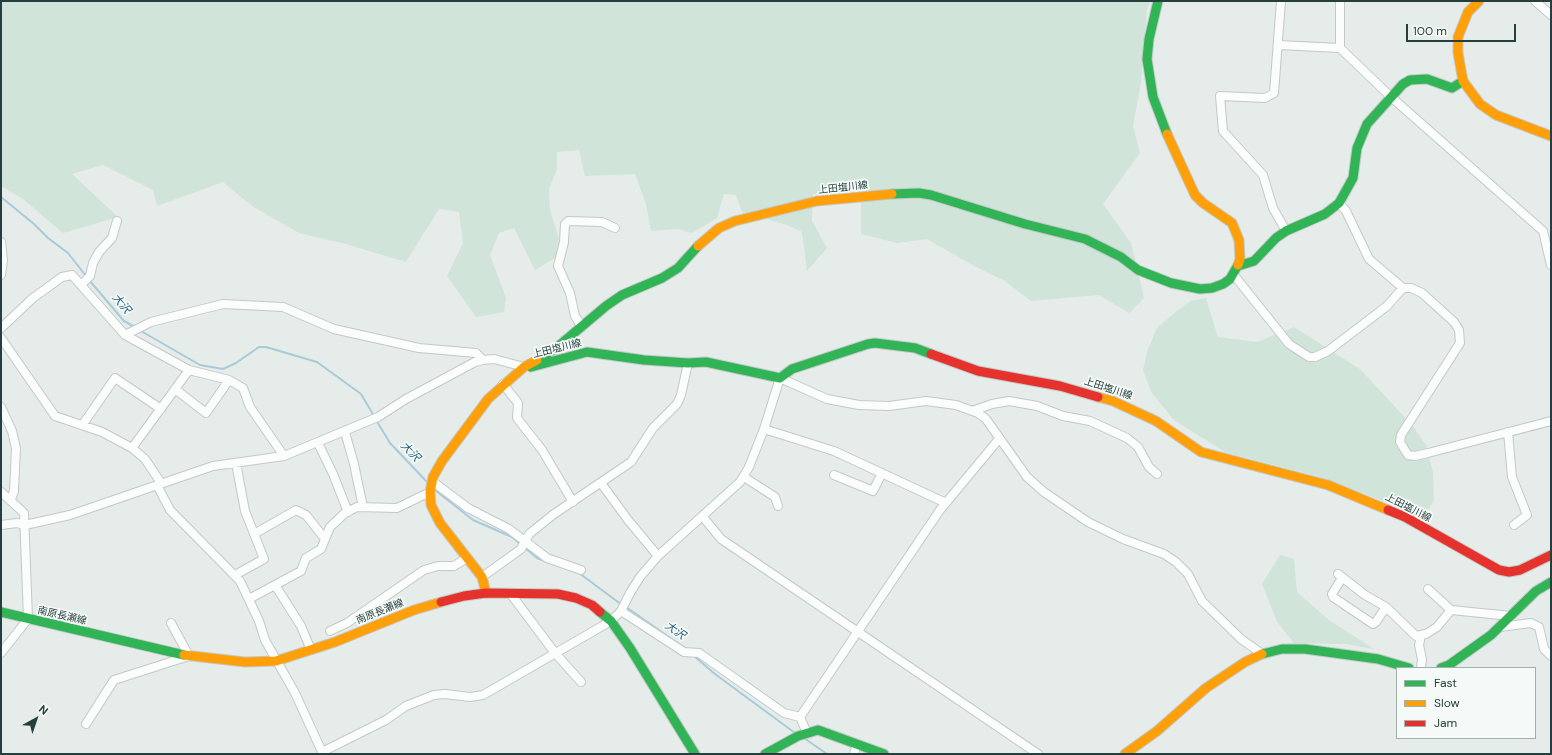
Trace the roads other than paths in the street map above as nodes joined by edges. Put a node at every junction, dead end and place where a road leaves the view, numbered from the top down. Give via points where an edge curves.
1 (1158, 1) edge
2 (1281, 1) edge
3 (1340, 1) edge
4 (1479, 1) edge
5 (1535, 1) edge
6 (1551, 14) edge
7 (1278, 45) junction
8 (1340, 48) junction
9 (1463, 81) junction
10 (1390, 96) junction
11 (1551, 136) edge
12 (1339, 202) junction
13 (117, 221) dead end
14 (615, 228) dead end
15 (1286, 231) junction
16 (1, 242) edge
17 (1551, 265) edge
18 (1236, 270) junction
19 (1, 275) edge
20 (81, 285) junction
21 (1403, 288) junction
22 (582, 327) junction
23 (1, 328) edge
24 (125, 335) junction
25 (1, 338) edge
26 (483, 360) junction
27 (688, 363) junction
28 (524, 367) junction
29 (189, 370) junction
30 (780, 378) junction
31 (229, 380) junction
32 (503, 384) junction
33 (175, 389) junction
34 (1, 407) edge
35 (160, 409) junction
36 (972, 411) junction
37 (1551, 421) edge
38 (83, 424) junction
39 (764, 429) junction
40 (345, 432) junction
41 (1508, 432) junction
42 (999, 439) junction
43 (318, 443) junction
44 (132, 448) junction
45 (284, 456) junction
46 (236, 463) junction
47 (882, 473) junction
48 (1157, 474) dead end
49 (834, 475) dead end
50 (744, 477) junction
51 (432, 481) junction
52 (159, 484) junction
53 (601, 484) junction
54 (1, 492) edge
55 (430, 492) junction
56 (11, 499) junction
57 (573, 502) junction
58 (946, 503) junction
59 (778, 506) dead end
60 (364, 507) junction
61 (348, 512) junction
62 (703, 517) junction
63 (1, 525) edge
64 (25, 525) junction
65 (1514, 525) dead end
66 (254, 534) junction
67 (325, 540) junction
68 (526, 540) junction
69 (1551, 555) edge
70 (658, 556) junction
71 (467, 558) junction
72 (581, 570) dead end
73 (235, 575) junction
74 (482, 577) junction
75 (1551, 582) edge
76 (275, 585) junction
77 (1428, 589) dead end
78 (486, 593) junction
79 (510, 593) junction
80 (249, 599) junction
81 (1386, 607) junction
82 (1451, 610) junction
83 (621, 611) junction
84 (1, 612) edge
85 (1511, 616) junction
86 (28, 619) junction
87 (611, 621) junction
88 (171, 623) dead end
89 (1500, 627) junction
90 (858, 630) junction
91 (330, 631) dead end
92 (1421, 635) junction
93 (311, 650) junction
94 (1, 653) edge
95 (1261, 653) junction
96 (556, 654) junction
97 (189, 656) junction
98 (1551, 656) edge
99 (276, 661) junction
100 (1405, 667) edge
101 (1421, 667) edge
102 (1442, 667) edge
103 (581, 682) dead end
104 (800, 717) junction
105 (86, 724) dead end
106 (808, 733) junction
107 (857, 744) junction
108 (322, 753) edge
109 (694, 754) edge
110 (765, 754) edge
111 (854, 754) edge
112 (884, 754) edge
113 (1038, 754) edge
114 (1125, 754) edge

1 - 18 main road via 1150,32 1147,59 1153,97 1195,195 1234,227 1240,250
2 - 7 street
3 - 8 street
4 - 9 main road via 1468,12 1458,37
5 - 6 street
7 - 8 street
7 - 15 street via 1274,93 1265,98 1220,96 1223,131 1263,175 1274,208
8 - 10 street
9 - 10 main road via 1452,88 1427,79 1410,80
9 - 11 main road via 1480,104 1492,112
10 - 12 main road via 1367,124 1361,136 1353,178
10 - 17 street via 1543,231
12 - 15 main road, 上田塩川線 via 1325,214
12 - 21 street via 1346,211 1369,259
13 - 20 street via 112,238 99,252 90,276
14 - 22 street via 602,222 565,224 558,266 570,293 575,316
15 - 18 main road, 上田塩川線 via 1254,261
16 - 19 street
18 - 21 street via 1289,344 1315,358 1387,306
18 - 22 main road, 上田塩川線 via 1223,284 1212,288 1200,289 1171,283 1138,270 1115,254 1085,239 1025,224 931,195 907,193 816,201 735,221 719,228 706,238 662,278 622,295
20 - 23 street via 72,275 62,277 33,298
20 - 24 street
21 - 41 street via 1411,288 1422,293 1454,322 1459,330 1460,343 1402,435 1402,448 1408,455 1415,456
22 - 28 main road, 上田塩川線 via 555,349
24 - 26 street via 151,322 223,304 283,308 334,329 418,348 476,353
24 - 29 street
25 - 38 street via 55,416
26 - 28 street via 494,359
26 - 40 street
27 - 28 main road, 上田塩川線 via 613,357 587,352 533,368
27 - 30 main road, 上田塩川線 via 706,362
27 - 53 street via 681,395 676,404 653,428 631,462
28 - 32 main road
29 - 31 street
29 - 33 street
30 - 36 street via 827,399 859,405 889,406 926,401 956,404
30 - 39 street
30 - 69 main road, 上田塩川線 via 792,369 868,344 915,348 978,371 1060,386 1113,401 1156,421 1201,452 1328,485 1359,497 1405,517 1498,570 1520,570
31 - 33 street via 206,412
31 - 45 street via 243,388 250,407
32 - 51 main road via 475,414 442,461
32 - 57 street via 518,402 517,418 542,450
33 - 35 street
34 - 56 street via 12,431 16,448 14,491
35 - 38 street via 115,378
35 - 44 street
36 - 42 street via 986,419
36 - 48 street via 1009,401 1090,421 1127,438 1138,447 1149,467
37 - 41 street
38 - 44 street
39 - 47 street via 834,451
39 - 50 street
40 - 43 street
40 - 60 street
41 - 65 street via 1512,477 1527,515
42 - 58 street
42 - 95 street via 1028,477 1064,507 1088,522 1123,539 1164,554 1176,562 1188,574 1202,601 1241,639
43 - 45 street
43 - 61 street
44 - 52 street via 145,459
45 - 46 street
46 - 52 street via 213,466
46 - 66 street via 245,511
47 - 49 street via 873,491
47 - 58 street
50 - 59 street via 775,497
50 - 62 street
51 - 55 main road
51 - 68 street via 468,508
52 - 64 street via 70,515
52 - 73 street via 170,510
53 - 57 street
53 - 70 street
54 - 56 street
55 - 60 street via 397,508
55 - 71 main road via 431,505 440,523
56 - 64 street via 24,513
57 - 68 street via 529,534
58 - 90 street
60 - 61 street via 357,507
61 - 67 street via 330,527
62 - 70 street
62 - 90 street via 721,539
63 - 64 street
64 - 86 street
66 - 67 street via 296,510 306,515
66 - 73 street via 264,559
67 - 76 street via 321,549 306,558 302,571
68 - 72 street via 547,558
68 - 74 street via 521,549
70 - 83 street via 636,582
71 - 74 main road
71 - 91 street via 454,566 438,566 424,570 347,623
73 - 80 street
74 - 78 main road
75 - 85 main road via 1536,591
76 - 80 street
76 - 93 street via 301,626
77 - 82 street
78 - 79 main road, 南原長瀬線
78 - 93 main road, 南原長瀬線 via 464,596 414,610
79 - 87 main road, 南原長瀬線 via 558,594 576,598 592,605
79 - 96 street
80 - 99 street
81 - 81 street via 1373,624 1332,594 1340,576
81 - 92 street via 1416,636
82 - 85 street
82 - 92 street via 1437,627
83 - 87 street
83 - 104 street via 684,652 699,653 784,713
84 - 86 main road, 南原長瀬線
85 - 89 main road
86 - 94 street
86 - 97 main road, 南原長瀬線
87 - 96 street
87 - 109 main road, 南原長瀬線
88 - 97 street
89 - 98 street via 1531,624 1539,627 1544,649
89 - 102 main road
90 - 104 street
90 - 113 street
92 - 101 street via 1419,645
93 - 99 main road, 南原長瀬線
95 - 100 main road via 1282,649 1305,649 1365,657
95 - 114 main road via 1206,688
96 - 103 street
96 - 108 street via 483,695 434,695 406,706 386,720
97 - 99 main road, 南原長瀬線 via 245,662
97 - 105 street via 114,680
99 - 108 street via 295,693
104 - 106 street
106 - 107 main road via 818,730
106 - 110 main road
107 - 111 street
107 - 112 main road

